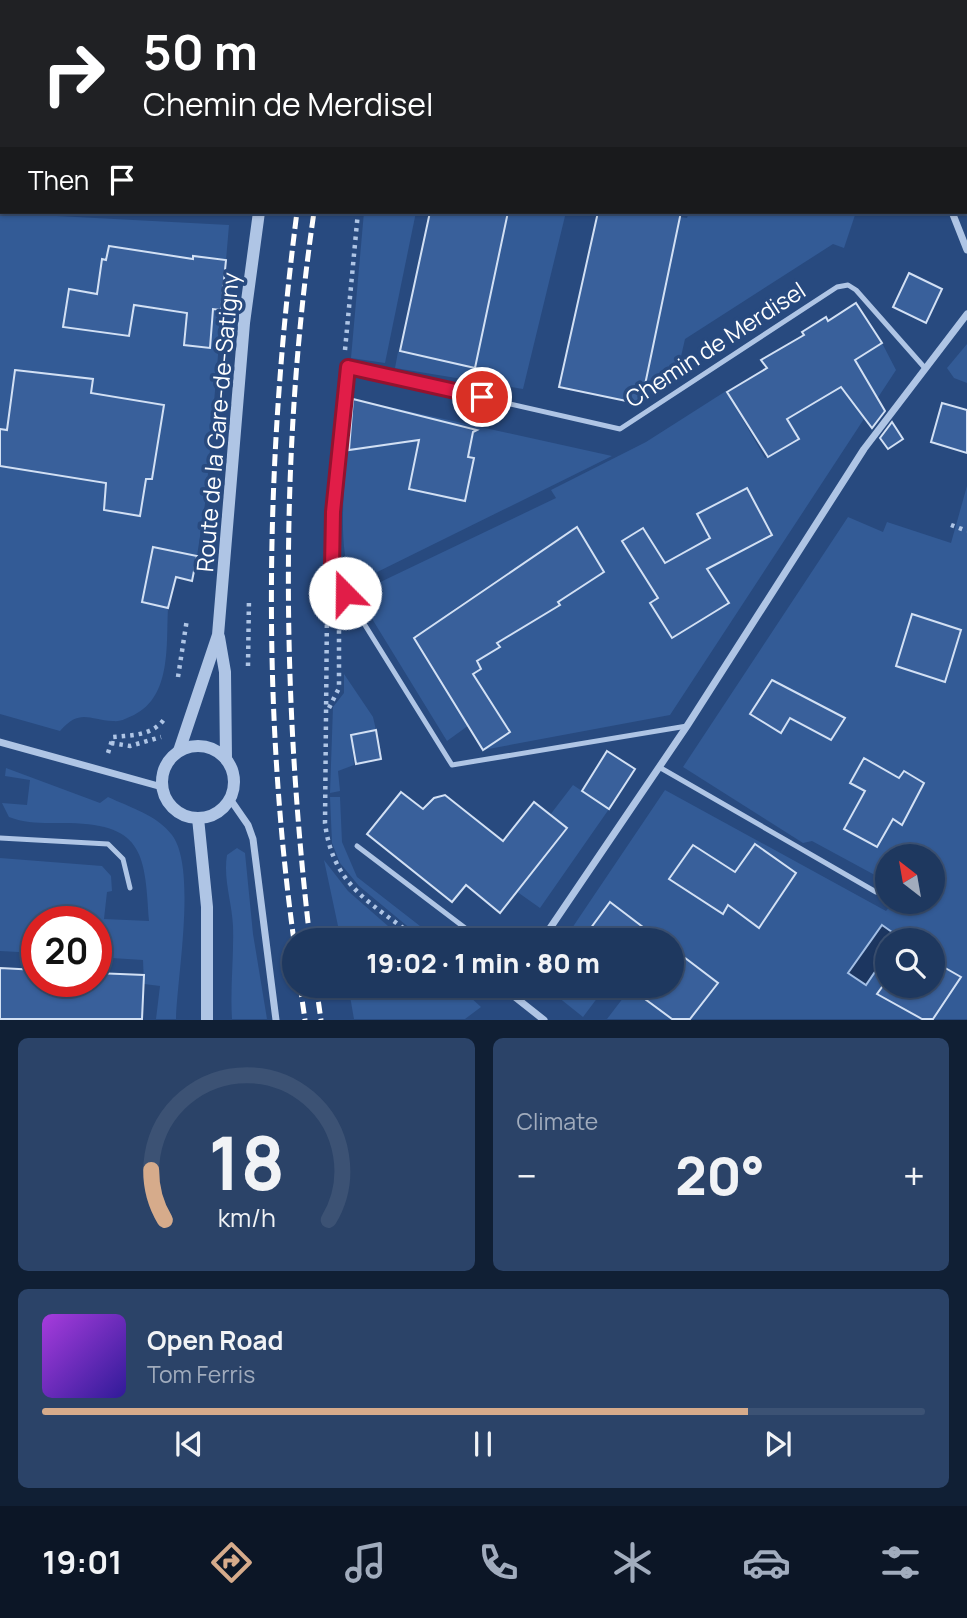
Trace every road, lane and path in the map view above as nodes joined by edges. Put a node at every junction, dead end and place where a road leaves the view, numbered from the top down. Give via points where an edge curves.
1 (259, 214) edge
2 (358, 214) edge
3 (954, 214) edge
4 (967, 250) edge
5 (967, 314) edge
6 (348, 367) junction
7 (924, 367) junction
8 (951, 525) dead end
9 (967, 531) edge
10 (318, 578) dead end
11 (345, 593) junction
12 (249, 598) dead end
13 (312, 599) dead end
14 (319, 601) junction
15 (187, 619) dead end
16 (218, 635) junction
17 (249, 652) dead end
18 (178, 679) dead end
19 (169, 713) dead end
20 (687, 726) junction
21 (0, 742) edge
22 (179, 751) junction
23 (226, 759) junction
24 (659, 767) junction
25 (103, 771) junction
26 (162, 787) junction
27 (230, 799) junction
28 (198, 818) junction
29 (0, 838) edge
30 (357, 846) dead end
31 (130, 888) dead end
32 (875, 891) edge
33 (465, 928) edge
34 (550, 928) edge
35 (516, 998) edge
36 (207, 1020) edge
37 (276, 1020) edge
38 (544, 1020) edge

1 - 16 street, Route de la Gare-de-Satigny via 244,323
2 - 6 path via 345,344
3 - 4 street
5 - 7 street
6 - 7 lane, Chemin de Merdisel via 620,429 837,287 848,285
6 - 11 lane via 332,567
7 - 20 street via 864,449
8 - 9 path
10 - 14 path
11 - 14 path via 339,600 339,688 328,709 327,610
11 - 20 lane via 452,765
12 - 17 path
13 - 14 path
15 - 18 path
16 - 22 street, Route de la Gare-de-Satigny
16 - 23 street, Route de la Gare-de-Satigny via 225,672
19 - 25 path via 159,727 143,734 113,737
20 - 24 street
21 - 25 street
22 - 23 street via 201,746
22 - 26 street via 162,772
23 - 27 street via 233,771
24 - 32 lane
24 - 34 street
25 - 26 street
26 - 28 street via 176,811
27 - 28 street via 211,816
27 - 37 street via 253,839
28 - 36 street via 206,907
29 - 31 lane via 108,844 123,859
30 - 33 lane
35 - 38 street

